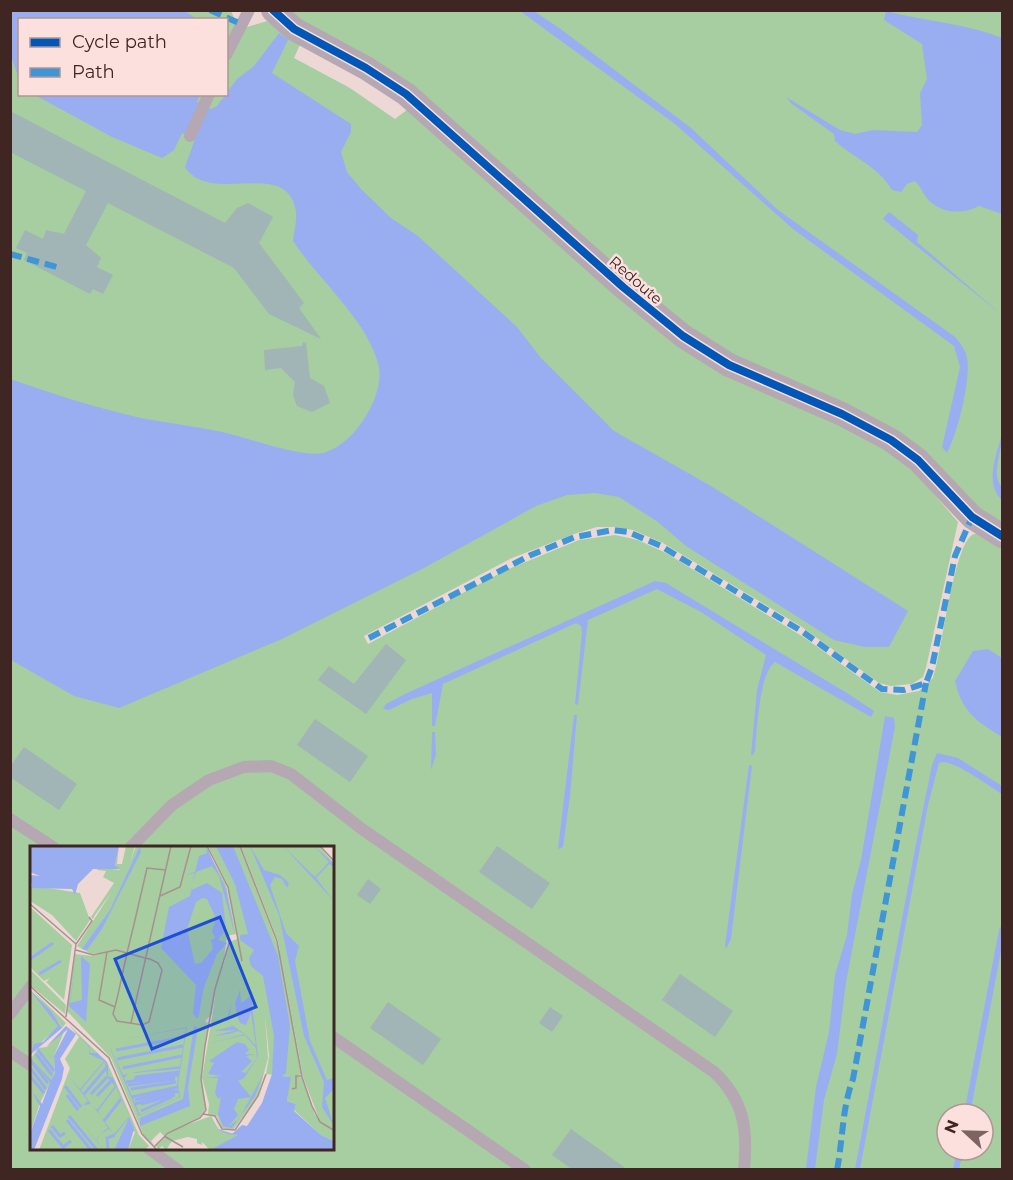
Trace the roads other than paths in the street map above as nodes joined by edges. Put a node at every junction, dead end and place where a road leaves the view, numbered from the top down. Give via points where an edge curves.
1 (249, 10) edge
2 (273, 10) edge
3 (228, 52) edge
4 (207, 100) edge
5 (190, 136) dead end
6 (1002, 536) edge
7 (10, 819) edge
8 (51, 846) edge
9 (132, 846) edge
10 (30, 988) edge
11 (10, 1014) edge
12 (334, 1038) edge
13 (10, 1051) edge
14 (30, 1065) edge
15 (149, 1150) edge
16 (178, 1170) edge
17 (525, 1170) edge
18 (744, 1170) edge

1 - 3 lane
2 - 6 street, Redoute via 294,29 406,94 683,336 729,365 842,414 891,440 918,460 972,517
4 - 5 lane
7 - 8 lane
9 - 18 lane via 172,805 209,780 244,768 270,766 291,774 362,829 714,1072 729,1086 737,1101 746,1146
10 - 11 lane
12 - 17 lane
13 - 14 lane
15 - 16 lane

